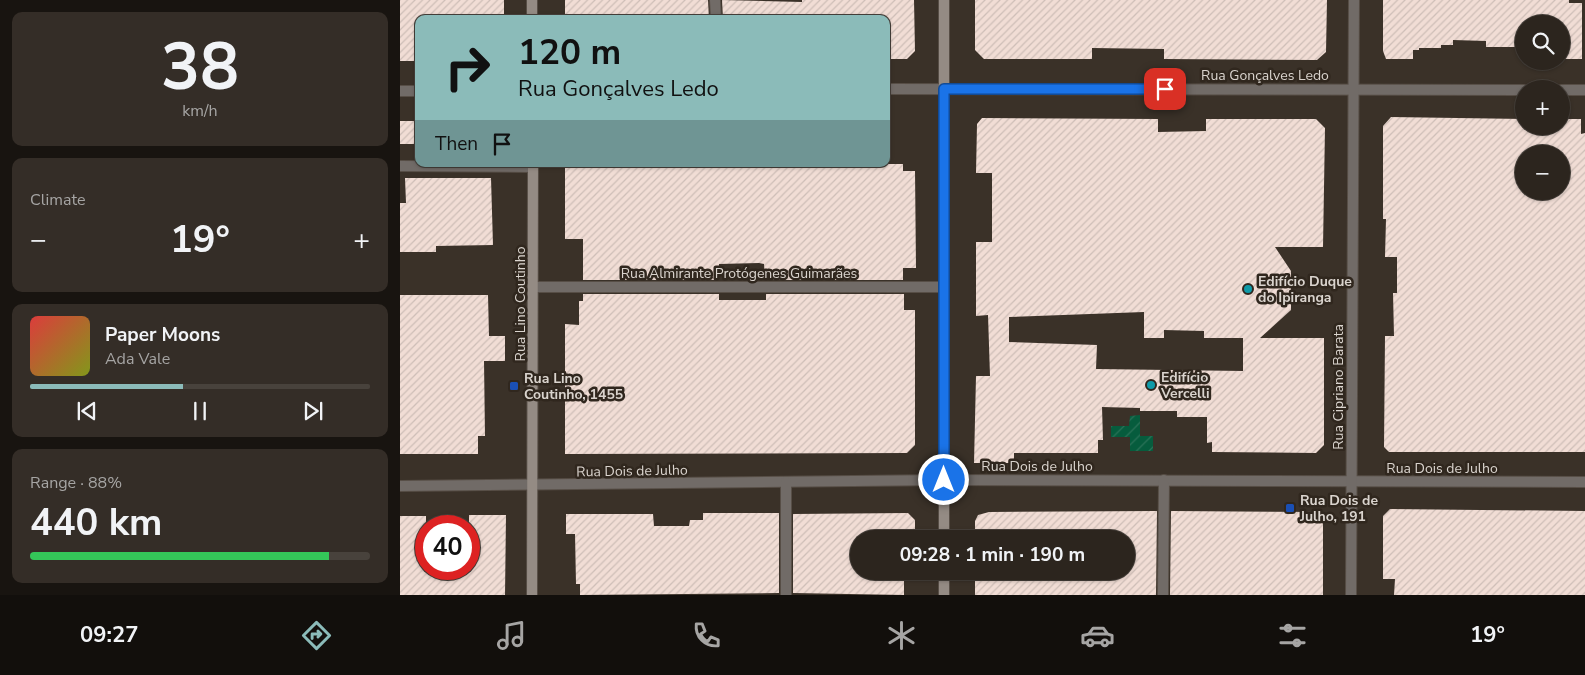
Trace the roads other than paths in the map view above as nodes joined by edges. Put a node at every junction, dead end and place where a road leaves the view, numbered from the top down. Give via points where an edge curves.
1 (532, 0) edge
2 (715, 0) edge
3 (944, 0) edge
4 (1354, 0) edge
5 (532, 15) edge
6 (716, 15) edge
7 (890, 89) edge
8 (944, 89) junction
9 (1354, 89) junction
10 (1515, 90) edge
11 (1570, 90) edge
12 (1585, 90) edge
13 (400, 91) edge
14 (415, 91) edge
15 (400, 166) edge
16 (415, 166) edge
17 (533, 167) edge
18 (534, 287) junction
19 (943, 287) junction
20 (944, 480) junction
21 (1164, 480) junction
22 (786, 482) junction
23 (1351, 482) junction
24 (1585, 482) edge
25 (400, 486) edge
26 (532, 486) junction
27 (944, 530) edge
28 (944, 580) edge
29 (532, 595) edge
30 (786, 595) edge
31 (944, 595) edge
32 (1163, 595) edge
33 (1351, 595) edge

1 - 5 street
2 - 6 street
3 - 8 street
4 - 9 street, Rua Cipriano Barata
7 - 8 street, Rua Gonçalves Ledo
8 - 9 street, Rua Gonçalves Ledo
8 - 19 street
9 - 10 street, Rua Gonçalves Ledo
9 - 23 street, Rua Cipriano Barata
11 - 12 street
13 - 14 street
15 - 16 street
17 - 18 street, Rua Lino Coutinho
18 - 19 street, Rua Almirante Protógenes Guimarães
18 - 26 street, Rua Lino Coutinho
19 - 20 street
20 - 21 street, Rua Dois de Julho
20 - 22 street, Rua Dois de Julho
20 - 27 street
21 - 23 street, Rua Dois de Julho
21 - 32 street
22 - 26 street, Rua Dois de Julho
22 - 30 street
23 - 24 street, Rua Dois de Julho
23 - 33 street, Rua Cipriano Barata
25 - 26 street, Rua Dois de Julho
26 - 29 street, Rua Lino Coutinho
28 - 31 street

